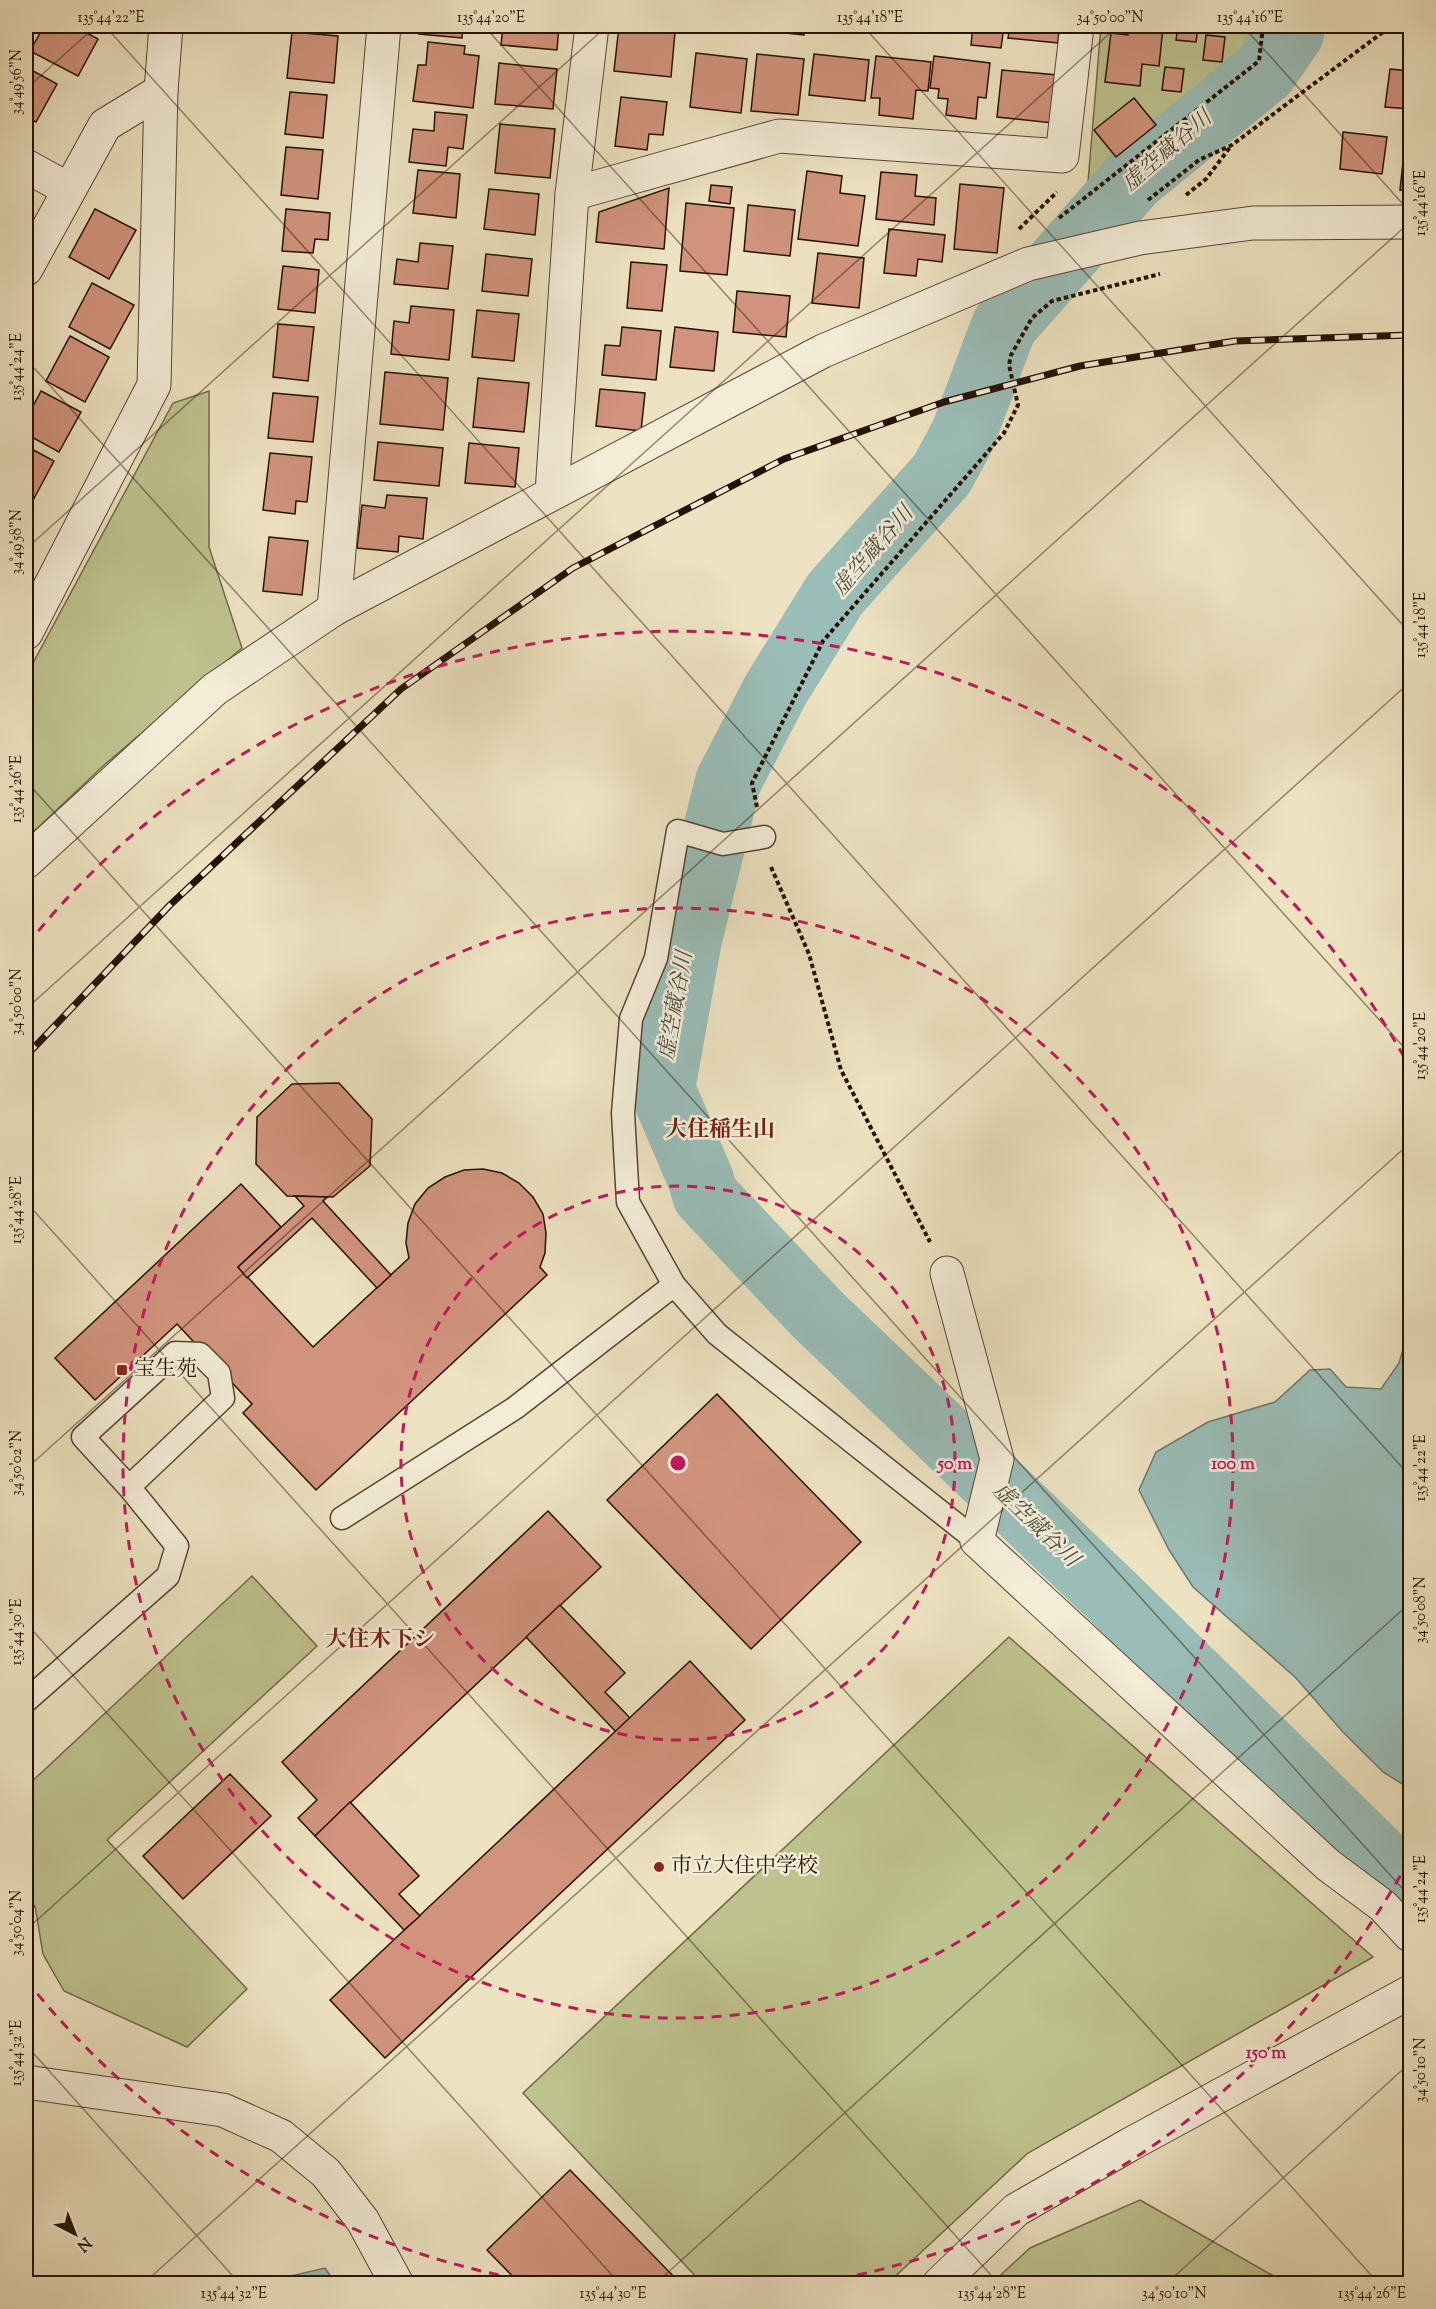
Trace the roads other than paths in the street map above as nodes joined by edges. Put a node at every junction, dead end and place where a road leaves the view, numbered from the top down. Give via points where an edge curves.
1 (166, 26) edge
2 (384, 26) edge
3 (592, 26) edge
4 (1077, 26) edge
5 (161, 91) junction
6 (26, 166) edge
7 (68, 189) junction
8 (572, 194) junction
9 (1410, 222) edge
10 (26, 268) edge
11 (552, 493) junction
12 (334, 609) junction
13 (26, 633) edge
14 (764, 837) road end
15 (26, 862) edge
16 (947, 1273) road end
17 (674, 1284) junction
18 (129, 1487) junction
19 (342, 1518) dead end
20 (977, 1541) junction
21 (26, 1701) edge
22 (1410, 1935) edge
23 (1410, 1992) edge
24 (26, 2082) edge
25 (397, 2283) edge
26 (939, 2283) edge

1 - 5 street
2 - 12 street
3 - 8 street
4 - 8 street via 1062,156 779,136
5 - 7 street via 105,125
5 - 13 street via 154,385
6 - 7 street
7 - 10 street
8 - 11 street
9 - 11 street via 1253,223 1140,238 1029,264 823,351
11 - 12 street
12 - 15 street via 215,689
14 - 17 lane via 723,844 678,831 656,958 631,1020 622,1113 628,1202
16 - 20 street via 997,1459
17 - 19 lane via 515,1408
17 - 20 lane via 717,1335
18 - 18 lane via 84,1437 176,1353 200,1353 219,1373 223,1398
18 - 21 lane via 177,1546 168,1576
20 - 22 street via 1328,1865 1383,1906
23 - 26 street via 1016,2210
24 - 25 street via 223,2110 281,2136 326,2173 363,2221

